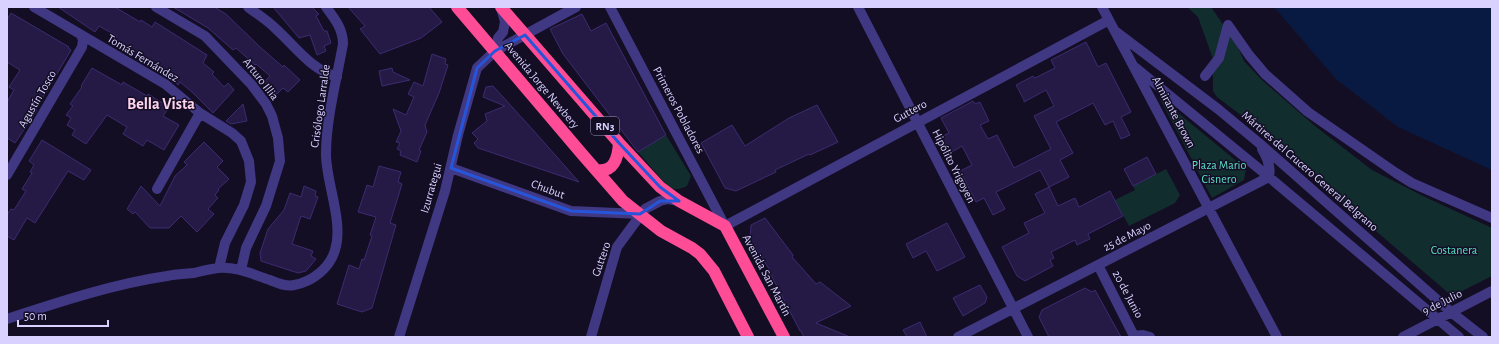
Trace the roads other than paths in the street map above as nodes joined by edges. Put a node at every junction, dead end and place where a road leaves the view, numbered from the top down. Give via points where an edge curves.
1 (34, 7) edge
2 (156, 7) edge
3 (248, 7) edge
4 (326, 7) edge
5 (457, 7) edge
6 (501, 7) edge
7 (576, 7) edge
8 (610, 7) edge
9 (858, 7) edge
10 (1102, 7) edge
11 (1109, 20) junction
12 (1115, 31) junction
13 (81, 35) junction
14 (525, 35) junction
15 (495, 51) junction
16 (1136, 68) junction
17 (337, 76) junction
18 (1205, 76) dead end
19 (200, 113) junction
20 (917, 122) junction
21 (1253, 138) junction
22 (619, 143) junction
23 (451, 168) junction
24 (596, 170) junction
25 (7, 175) edge
26 (1269, 178) junction
27 (157, 189) dead end
28 (679, 201) junction
29 (1210, 208) junction
30 (640, 214) junction
31 (1492, 218) edge
32 (725, 226) junction
33 (1098, 265) junction
34 (219, 268) junction
35 (241, 270) junction
36 (1492, 291) edge
37 (1013, 308) junction
38 (1451, 312) junction
39 (1438, 318) junction
40 (7, 319) edge
41 (1134, 336) edge
42 (400, 337) edge
43 (591, 337) edge
44 (748, 337) edge
45 (784, 337) edge
46 (958, 337) edge
47 (1028, 337) edge
48 (1150, 337) edge
49 (1277, 337) edge
50 (1403, 337) edge
51 (1459, 337) edge
52 (1475, 337) edge
53 (1483, 337) edge

1 - 13 street, Tomás Fernández
2 - 35 street, Arturo Illia via 205,36 252,84 272,116 280,147 280,160 266,206 246,248
3 - 17 street via 275,28 307,60 327,74
4 - 17 street, Crisólogo Larralde via 343,36
5 - 15 highway, Avenida Jorge Newbery
6 - 14 highway, Avenida Jorge Newbery / RN3
6 - 15 street, Izurrategui via 505,22
7 - 14 street, Izurrategui
8 - 32 street, Primeros Pobladores
9 - 20 street, Hipólito Yrigoyen
10 - 11 street, Almirante Brown
11 - 12 street, Almirante Brown
11 - 20 street, Guttero
12 - 16 street, Almirante Brown
12 - 21 street, Mártires del Crucero General Belgrano
13 - 19 street, Tomás Fernández via 165,84
13 - 25 street, Agustín Tosco via 82,47
14 - 15 street, Izurrategui
14 - 22 highway, Avenida Jorge Newbery / RN3
15 - 23 street, Izurrategui via 478,68
15 - 24 highway, Avenida Jorge Newbery
16 - 26 street
16 - 29 street, Almirante Brown
17 - 35 street, Crisólogo Larralde via 326,155 336,224 335,250 323,270 293,286
18 - 31 street via 1219,58 1228,25 1265,74 1308,112 1412,183
19 - 27 street
19 - 34 street, Tomás Fernández via 242,141 250,168 251,182 248,194 225,243
20 - 32 street, Guttero
20 - 37 street, Hipólito Yrigoyen
21 - 26 street via 1263,150 1268,162
21 - 38 street, Mártires del Crucero General Belgrano
22 - 24 highway via 616,160 609,168
22 - 28 highway, Avenida Jorge Newbery / RN3 via 660,187
23 - 30 street, Chubut via 571,211
23 - 42 street, Izurrategui
24 - 30 highway, Avenida Jorge Newbery via 624,201
26 - 29 street, 25 de Mayo
26 - 39 street
28 - 30 street, Guttero via 660,201 644,209
28 - 32 highway, Avenida Jorge Newbery / RN3
29 - 33 street, 25 de Mayo
29 - 49 street, Almirante Brown
30 - 43 street, Guttero via 617,247
30 - 44 highway, Avenida Jorge Newbery via 661,231 700,254 714,271
32 - 45 highway, Avenida San Martín
33 - 37 street, 25 de Mayo
33 - 41 street, 20 de Junio
34 - 35 street
34 - 40 street via 132,282
36 - 38 street, 9 de Julio
37 - 46 street, 25 de Mayo
37 - 47 street, Hipólito Yrigoyen
38 - 39 street, 9 de Julio
38 - 53 street, Mártires del Crucero General Belgrano
39 - 50 street, 9 de Julio
39 - 51 street
39 - 52 street via 1453,318
41 - 48 street, 20 de Junio

